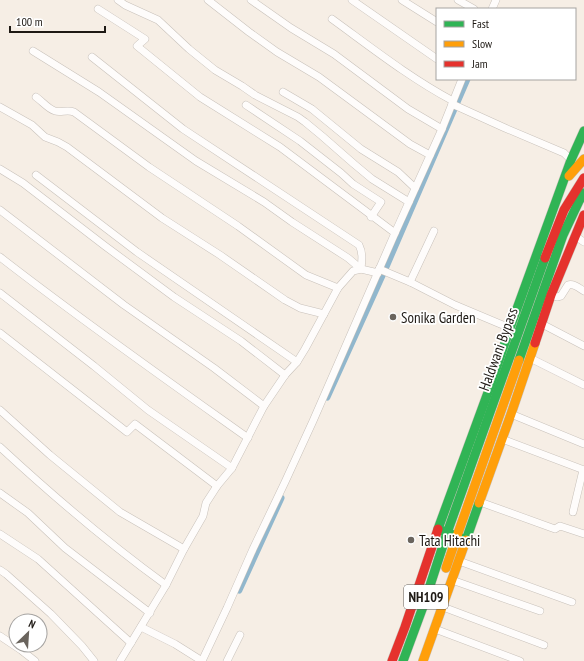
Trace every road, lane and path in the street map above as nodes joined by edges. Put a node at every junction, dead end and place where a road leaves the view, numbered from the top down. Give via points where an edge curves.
1 (118, 0) edge
2 (208, 0) edge
3 (251, 0) edge
4 (352, 0) edge
5 (402, 0) edge
6 (458, 0) edge
7 (472, 8) edge
8 (98, 9) dead end
9 (332, 19) dead end
10 (436, 21) edge
11 (33, 51) dead end
12 (92, 57) dead end
13 (436, 59) edge
14 (462, 80) edge
15 (283, 92) dead end
16 (36, 97) dead end
17 (454, 104) junction
18 (246, 105) dead end
19 (0, 107) edge
20 (442, 129) junction
21 (584, 132) edge
22 (430, 155) junction
23 (584, 159) edge
24 (571, 160) junction
25 (0, 169) edge
26 (36, 175) dead end
27 (584, 178) edge
28 (415, 188) junction
29 (560, 190) junction
30 (584, 193) edge
31 (409, 202) junction
32 (0, 210) edge
33 (584, 215) edge
34 (371, 217) junction
35 (434, 231) dead end
36 (395, 233) junction
37 (575, 236) junction
38 (584, 242) edge
39 (0, 257) edge
40 (361, 269) junction
41 (381, 271) junction
42 (410, 282) junction
43 (338, 288) junction
44 (584, 291) edge
45 (0, 293) edge
46 (552, 295) junction
47 (324, 314) junction
48 (542, 324) junction
49 (510, 328) junction
50 (0, 333) edge
51 (584, 346) edge
52 (530, 358) junction
53 (297, 362) junction
54 (285, 375) junction
55 (584, 385) edge
56 (264, 406) junction
57 (0, 410) edge
58 (512, 414) junction
59 (248, 438) junction
60 (502, 440) junction
61 (584, 444) edge
62 (0, 448) edge
63 (232, 468) junction
64 (583, 470) edge
65 (217, 486) junction
66 (0, 493) edge
67 (480, 502) junction
68 (573, 512) dead end
69 (438, 529) junction
70 (447, 533) junction
71 (0, 534) edge
72 (584, 534) edge
73 (461, 538) junction
74 (184, 549) junction
75 (459, 561) junction
76 (0, 570) edge
77 (443, 575) dead end
78 (452, 580) junction
79 (166, 585) junction
80 (436, 597) dead end
81 (572, 602) dead end
82 (443, 607) junction
83 (540, 611) dead end
84 (150, 612) junction
85 (141, 627) junction
86 (435, 629) junction
87 (240, 635) dead end
88 (0, 636) edge
89 (131, 643) junction
90 (544, 645) dead end
91 (35, 661) edge
92 (94, 661) edge
93 (120, 661) edge
94 (202, 661) edge
95 (227, 661) edge
96 (392, 661) edge
97 (403, 661) edge
98 (412, 661) edge
99 (423, 661) edge
100 (520, 661) edge

1 - 31 street via 158,20 189,50 215,70 301,120 376,182
2 - 22 street via 277,52 320,77 410,144
3 - 20 street via 334,54 408,110
4 - 13 street
5 - 10 street
6 - 7 street
8 - 34 street via 145,39 136,46 200,97 280,148
9 - 17 street
11 - 40 street via 98,92 196,162 264,202
12 - 40 street via 184,129 359,245 362,250
14 - 17 street
15 - 28 street via 312,109 366,152 398,172
16 - 43 street via 55,111 74,112 306,275
17 - 20 street
17 - 24 street via 564,154
18 - 34 street via 300,141 353,184 381,202
19 - 47 street via 32,125 45,137 67,147 162,218 285,300 300,308
20 - 22 street
21 - 24 main road
22 - 28 street
23 - 29 main road
24 - 29 main road
25 - 54 street via 23,183 174,297 242,341
26 - 53 street via 137,252
27 - 70 main road, Haldwani Bypass via 564,210 550,243
28 - 31 street
29 - 49 main road
30 - 73 main road, Haldwani Bypass via 563,235
31 - 36 street
32 - 56 street via 124,305
33 - 37 main road
34 - 36 street
35 - 42 street
36 - 41 street
37 - 38 street
37 - 46 main road
39 - 59 street
40 - 41 street
40 - 43 street via 353,271
41 - 42 street
41 - 94 street
42 - 49 street via 455,305
43 - 47 street
44 - 46 street via 570,284 561,296
45 - 63 street via 148,410
46 - 48 main road
47 - 53 street
48 - 51 street
48 - 52 main road
49 - 69 main road
50 - 65 street via 127,432 135,424
52 - 55 street
52 - 58 main road
53 - 54 street
54 - 56 street
56 - 59 street
57 - 74 street via 120,512
58 - 60 main road
58 - 61 street
59 - 63 street
60 - 64 street
60 - 67 main road
62 - 79 street via 71,510
63 - 65 street
64 - 68 street
65 - 74 street
66 - 84 street via 28,513 65,548
67 - 72 street via 555,529 560,526
67 - 73 main road
69 - 70 main road
69 - 96 main road
70 - 73 main road
70 - 97 main road, NH109
71 - 89 street via 38,559
73 - 75 main road
73 - 77 main road, NH109
74 - 79 street
75 - 78 main road
75 - 81 street
76 - 92 street via 51,614
78 - 82 main road
78 - 83 street
79 - 84 street
80 - 98 main road, NH109
82 - 86 main road
82 - 90 street
84 - 85 street
85 - 89 street
85 - 94 street
86 - 99 main road
86 - 100 street
87 - 95 street
88 - 91 street
89 - 93 street

